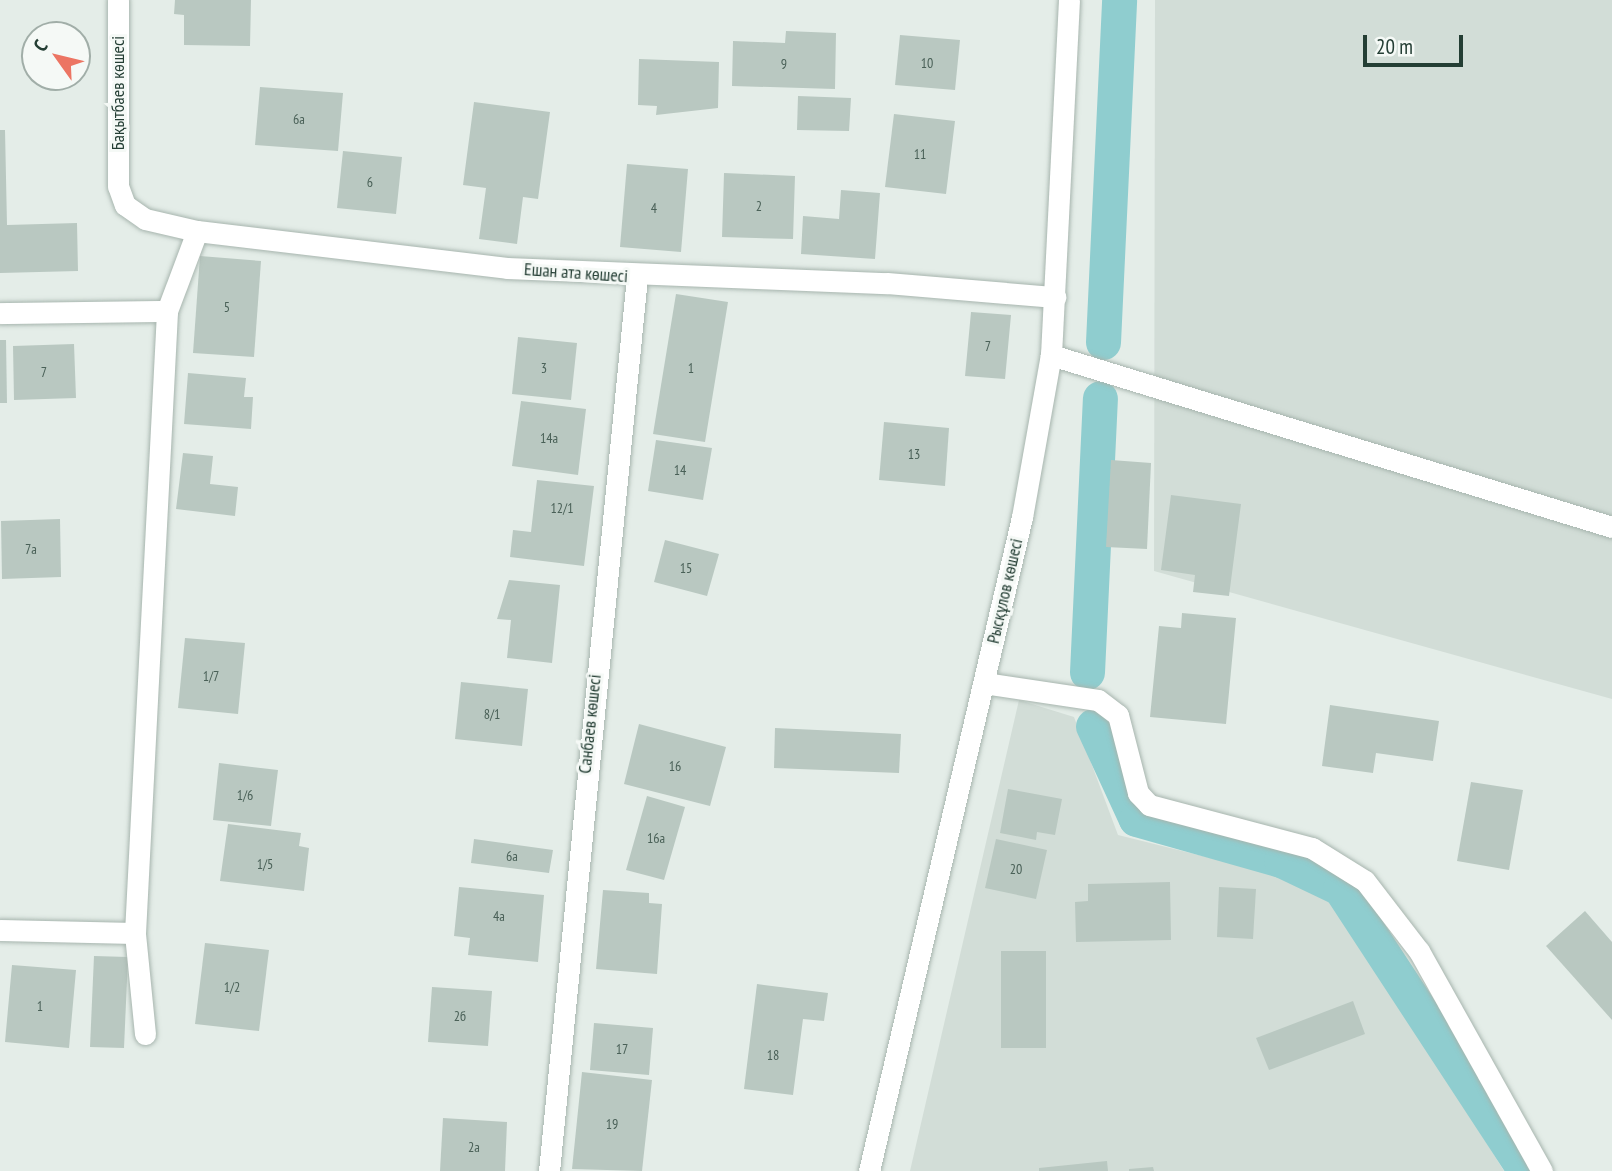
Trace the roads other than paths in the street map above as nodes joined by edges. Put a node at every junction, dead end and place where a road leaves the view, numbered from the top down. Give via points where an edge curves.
1 (118, 0) edge
2 (1069, 0) edge
3 (118, 186) joint
4 (197, 231) junction
5 (637, 277) junction
6 (1055, 297) junction
7 (167, 311) junction
8 (0, 313) edge
9 (1051, 355) junction
10 (1612, 527) edge
11 (984, 683) junction
12 (0, 930) edge
13 (135, 933) junction
14 (145, 1034) dead end
15 (548, 1171) edge
16 (869, 1171) edge
17 (1542, 1171) edge

1 - 3 street, Бақытбаев көшесі
2 - 6 street, Рысқұлов көшесі
3 - 4 street, Ешан ата көшесі via 125,205 145,219
4 - 5 street, Ешан ата көшесі
4 - 7 street
5 - 6 street, Ешан ата көшесі via 887,283
5 - 15 street, Санбаев көшесі
6 - 9 street, Рысқұлов көшесі
7 - 8 street
7 - 13 street
9 - 10 street
9 - 11 street, Рысқұлов көшесі
11 - 16 street, Рысқұлов көшесі
11 - 17 street via 1098,700 1118,715 1138,793 1149,804 1312,848 1365,881 1419,951
12 - 13 street
13 - 14 street

